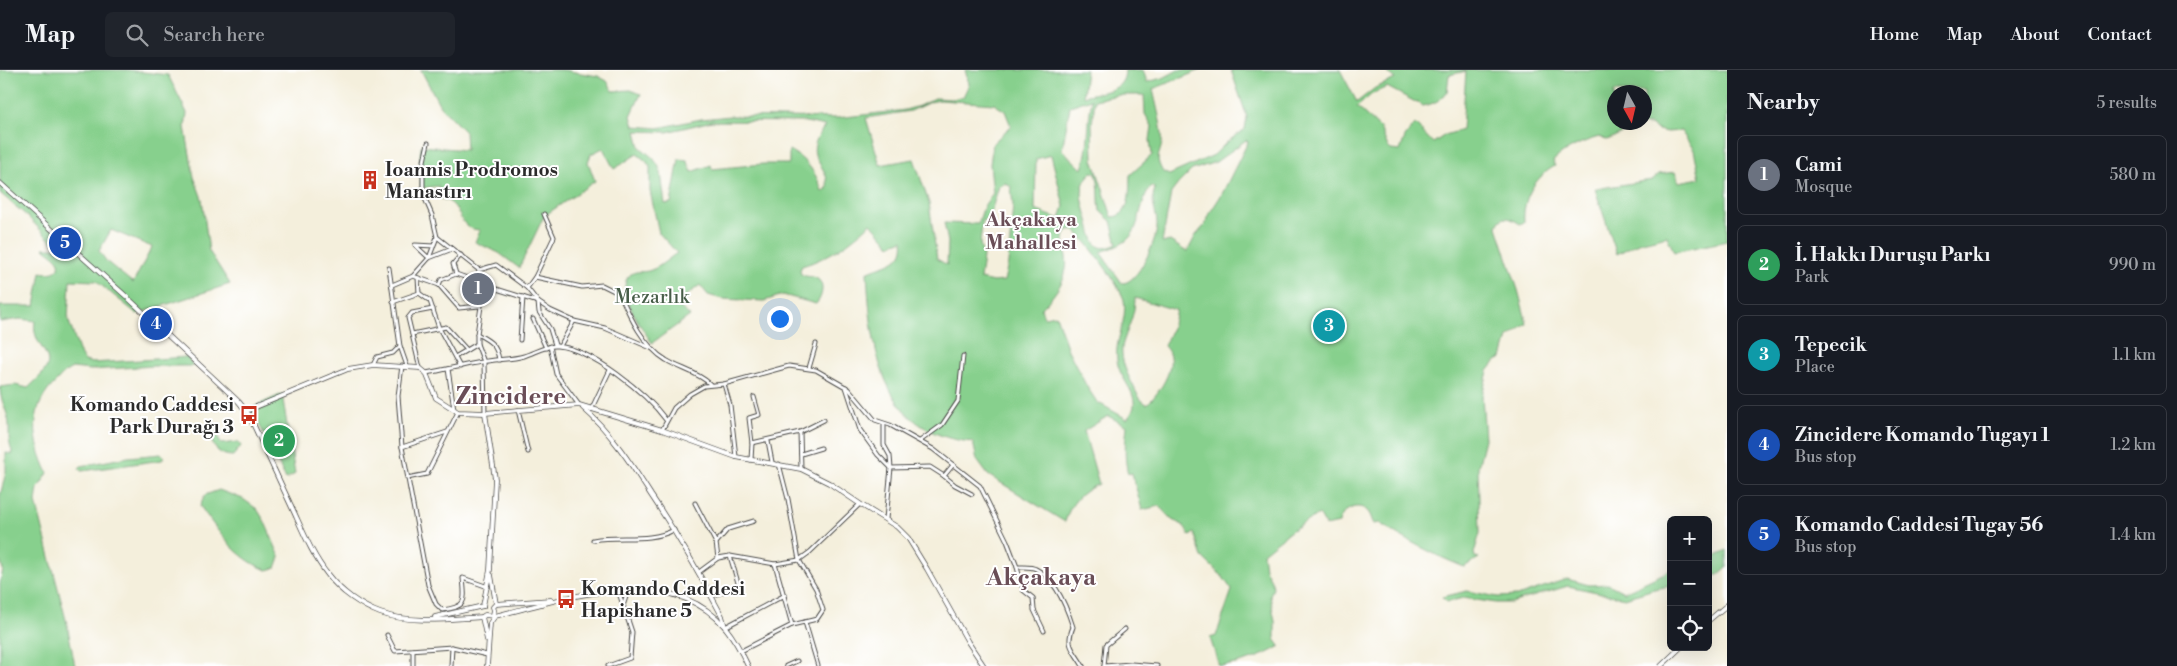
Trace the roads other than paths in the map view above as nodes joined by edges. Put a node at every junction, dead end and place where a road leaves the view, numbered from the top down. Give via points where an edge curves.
1 (428, 143) dead end
2 (0, 183) edge
3 (544, 214) dead end
4 (437, 236) junction
5 (434, 246) junction
6 (452, 249) junction
7 (461, 254) junction
8 (429, 258) junction
9 (389, 268) dead end
10 (479, 270) junction
11 (456, 274) junction
12 (413, 276) junction
13 (536, 276) junction
14 (478, 277) junction
15 (418, 278) junction
16 (392, 285) junction
17 (439, 285) junction
18 (484, 285) junction
19 (527, 288) junction
20 (419, 293) junction
21 (523, 297) junction
22 (393, 302) junction
23 (538, 302) junction
24 (479, 306) junction
25 (434, 308) junction
26 (533, 319) dead end
27 (574, 321) junction
28 (439, 328) junction
29 (412, 334) junction
30 (477, 334) junction
31 (520, 340) dead end
32 (477, 344) junction
33 (816, 344) dead end
34 (555, 345) junction
35 (400, 346) junction
36 (560, 346) junction
37 (548, 347) junction
38 (651, 348) junction
39 (467, 350) junction
40 (963, 356) dead end
41 (455, 357) junction
42 (499, 360) junction
43 (484, 362) junction
44 (373, 365) junction
45 (404, 366) junction
46 (460, 366) junction
47 (420, 368) junction
48 (809, 368) junction
49 (448, 369) junction
50 (610, 370) junction
51 (426, 373) junction
52 (710, 384) junction
53 (724, 384) junction
54 (846, 387) junction
55 (754, 397) dead end
56 (579, 405) junction
57 (454, 409) junction
58 (246, 410) junction
59 (518, 410) junction
60 (591, 410) junction
61 (458, 412) junction
62 (485, 413) junction
63 (666, 420) junction
64 (824, 420) dead end
65 (884, 424) junction
66 (662, 430) junction
67 (448, 432) junction
68 (800, 432) junction
69 (768, 440) junction
70 (920, 441) junction
71 (752, 444) junction
72 (402, 446) junction
73 (821, 448) dead end
74 (528, 452) dead end
75 (801, 454) junction
76 (736, 457) junction
77 (751, 461) junction
78 (772, 462) junction
79 (779, 464) junction
80 (953, 465) junction
81 (891, 468) junction
82 (801, 469) junction
83 (944, 476) junction
84 (407, 478) junction
85 (972, 494) dead end
86 (695, 503) dead end
87 (860, 504) junction
88 (886, 519) junction
89 (754, 521) dead end
90 (674, 530) junction
91 (593, 540) dead end
92 (716, 543) junction
93 (730, 556) junction
94 (718, 558) junction
95 (798, 560) junction
96 (775, 564) junction
97 (1017, 567) junction
98 (490, 570) junction
99 (699, 572) junction
100 (488, 587) junction
101 (618, 589) junction
102 (628, 589) junction
103 (785, 595) junction
104 (712, 596) junction
105 (566, 599) junction
106 (624, 604) junction
107 (1727, 605) edge
108 (494, 606) junction
109 (484, 607) junction
110 (483, 616) junction
111 (494, 616) junction
112 (1712, 618) edge
113 (420, 619) junction
114 (805, 622) junction
115 (792, 625) junction
116 (725, 627) junction
117 (1124, 629) dead end
118 (1044, 631) dead end
119 (387, 635) dead end
120 (488, 644) junction
121 (452, 647) junction
122 (413, 650) junction
123 (741, 651) junction
124 (1677, 651) edge
125 (487, 656) junction
126 (797, 660) dead end
127 (413, 666) edge
128 (451, 666) edge
129 (487, 666) edge
130 (608, 666) edge
131 (748, 666) edge
132 (786, 666) edge
133 (818, 666) edge
134 (984, 666) edge
135 (1083, 666) edge
136 (1104, 666) edge
137 (1157, 666) edge
138 (1661, 666) edge

1 - 4 street via 423,166 423,194
2 - 58 street via 213,376
3 - 13 street via 554,237
4 - 5 street
4 - 6 street
5 - 8 street
5 - 8 street via 415,246
6 - 7 street
6 - 8 street
7 - 10 street
7 - 11 street via 453,264
8 - 12 street
9 - 16 street
10 - 14 street
10 - 19 street via 496,266
11 - 14 street
11 - 17 street via 441,280
12 - 15 street
12 - 16 street
13 - 19 street
13 - 38 street via 582,287 602,285 620,294
14 - 18 street
15 - 17 street
15 - 20 street
16 - 22 street
17 - 24 street via 459,308
18 - 21 street
18 - 24 street
19 - 23 street
20 - 22 street
20 - 25 street
21 - 23 street
21 - 31 street
22 - 35 street
23 - 27 street
23 - 34 street
24 - 30 street
25 - 28 street
25 - 29 street via 412,313 408,318
26 - 37 street
27 - 36 street
27 - 38 street via 605,328
28 - 29 street
28 - 39 street via 446,327
28 - 41 street
29 - 47 street
30 - 32 street
30 - 42 street via 498,349
32 - 39 street
32 - 43 street
33 - 48 street
34 - 36 street
34 - 37 street
35 - 44 street via 393,353 377,357
35 - 45 street
36 - 50 street via 582,353
37 - 42 street via 524,356
37 - 56 street via 556,374
38 - 52 street via 665,360
39 - 41 street
40 - 70 street via 958,400 942,425
41 - 46 street
42 - 43 street
43 - 46 street
43 - 62 street
44 - 45 street
44 - 58 street via 348,369
45 - 47 street
45 - 72 street via 398,396
46 - 49 street
47 - 51 street
48 - 53 street via 789,366
48 - 54 street
49 - 51 street
49 - 57 street
50 - 60 street
50 - 63 street via 633,386
51 - 57 street via 436,398
52 - 53 street
52 - 63 street via 690,394
53 - 76 street via 730,405
54 - 65 street via 872,417
54 - 81 street via 860,430
55 - 71 street via 759,415 748,418
56 - 59 street
56 - 60 street
56 - 90 street via 594,417 633,466
57 - 61 street
58 - 113 street via 313,553 328,576 344,591 380,613
59 - 62 street
59 - 74 street
60 - 66 street
61 - 62 street
61 - 67 street
62 - 98 street via 495,479
63 - 66 street
64 - 68 street
65 - 70 street
65 - 81 street via 884,445 890,456
66 - 76 street
67 - 72 street
67 - 84 street via 427,474
68 - 69 street
68 - 75 street
69 - 71 street
69 - 78 street
70 - 80 street
71 - 77 street
72 - 84 street
73 - 75 street
75 - 82 street
76 - 77 street
77 - 78 street
78 - 79 street
79 - 82 street
79 - 95 street
80 - 83 street
80 - 97 street via 984,491
81 - 83 street via 930,467
81 - 88 street
82 - 87 street
83 - 85 street
84 - 100 street via 428,585 436,604 442,610 462,605 463,578
86 - 92 street
87 - 88 street
87 - 95 street
88 - 134 street via 908,538
89 - 92 street via 728,529
90 - 91 street via 656,537
90 - 99 street
92 - 94 street
93 - 94 street
93 - 96 street
93 - 104 street via 739,586
94 - 99 street
95 - 96 street
95 - 114 street via 816,589 823,610 817,619
96 - 103 street
97 - 118 street via 1023,590 1033,598 1034,610
97 - 135 street via 1036,569 1051,581 1069,613 1073,627 1069,644
98 - 100 street
98 - 108 street
99 - 104 street
100 - 109 street
101 - 102 street
101 - 105 street
101 - 106 street
102 - 106 street
102 - 116 street via 647,589 693,603
103 - 115 street
103 - 116 street
104 - 116 street
105 - 108 street
105 - 111 street
106 - 130 street via 632,632 630,658
107 - 112 street
108 - 109 street
108 - 111 street
109 - 110 street
109 - 113 street
110 - 111 street
110 - 113 street
110 - 120 street
111 - 120 street
114 - 115 street
114 - 133 street
115 - 123 street
116 - 123 street
117 - 136 street via 1106,645
119 - 122 street via 395,651
120 - 125 street
121 - 122 street
121 - 125 street
121 - 128 street
122 - 127 street
123 - 131 street
124 - 138 street
125 - 129 street
126 - 132 street
136 - 137 street

